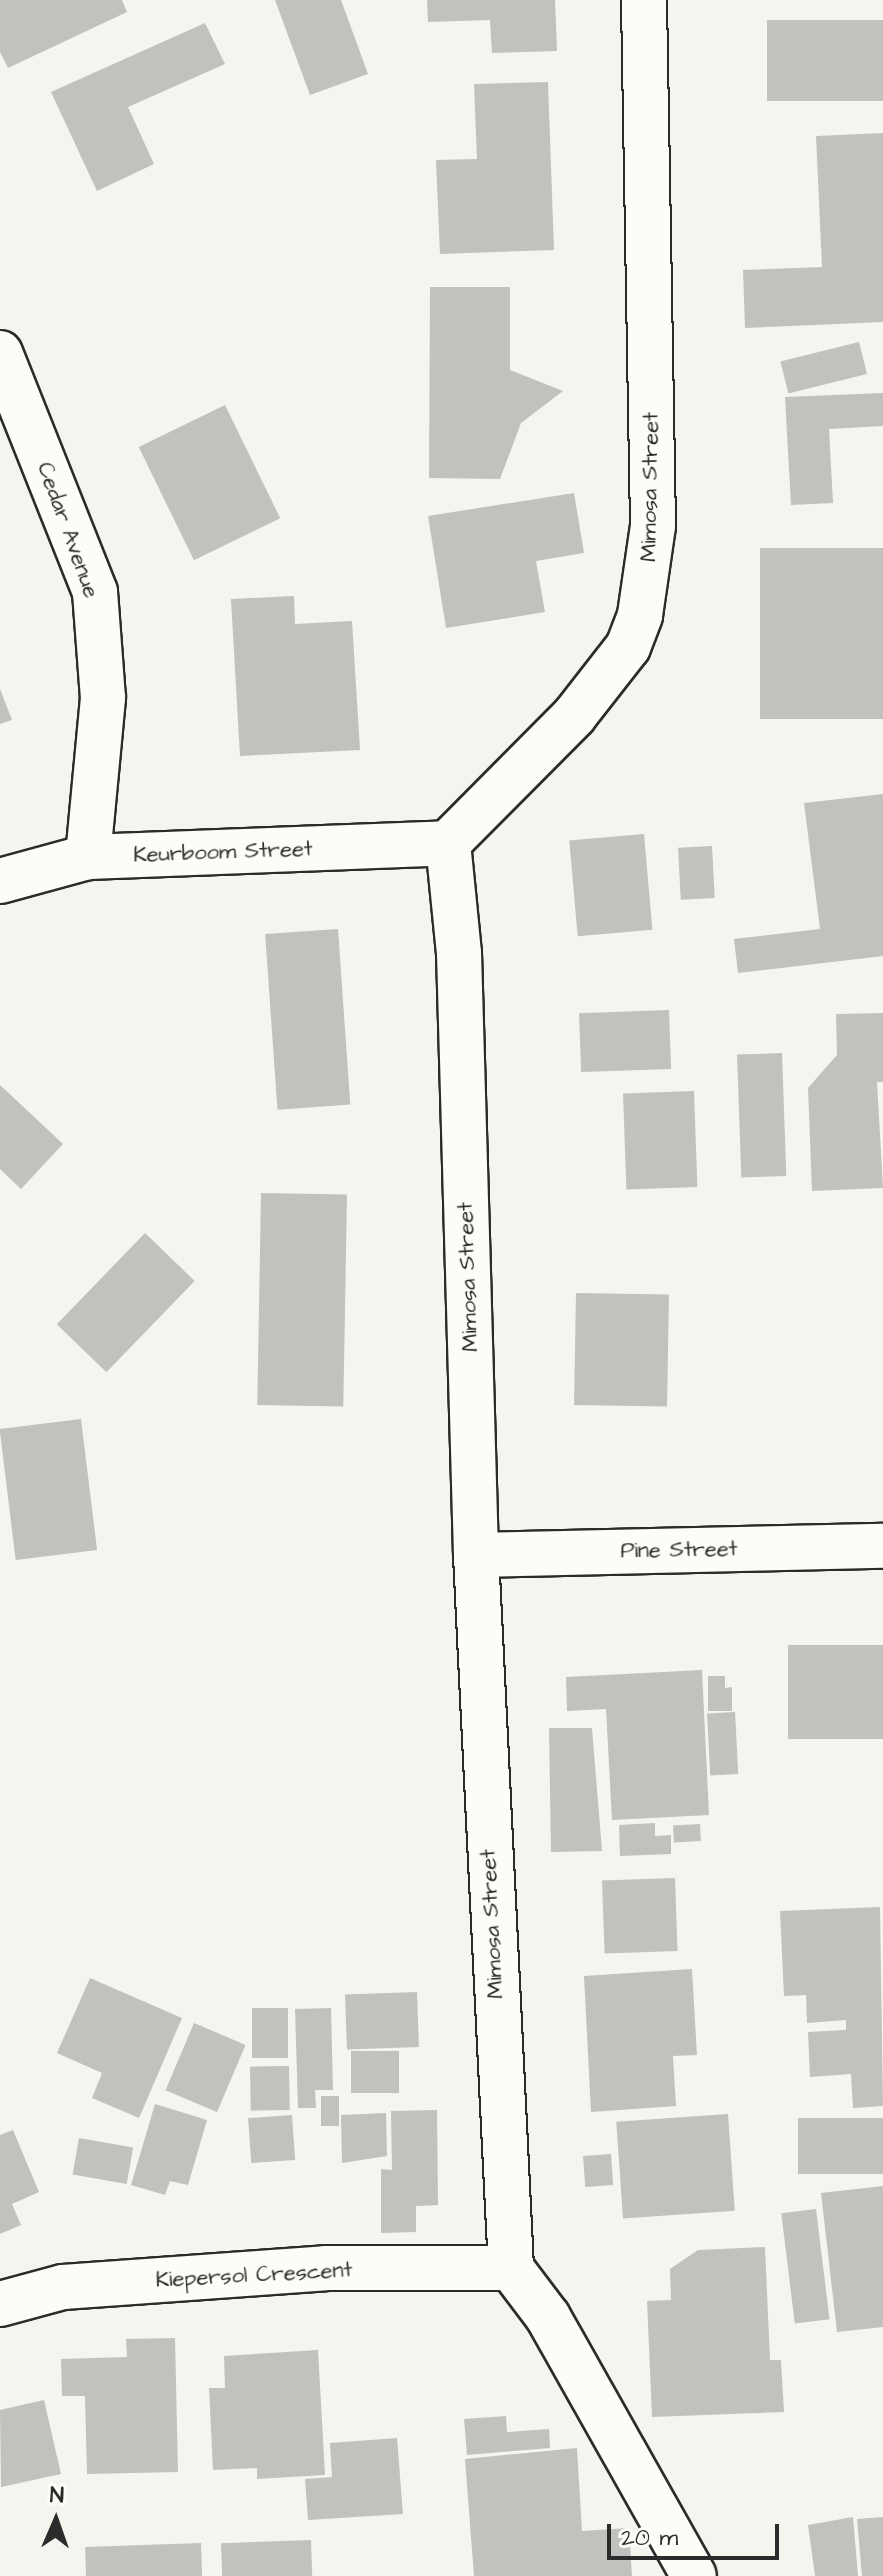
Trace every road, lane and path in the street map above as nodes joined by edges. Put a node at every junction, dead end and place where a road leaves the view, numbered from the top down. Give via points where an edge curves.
1 (644, 0) edge
2 (0, 353) edge
3 (448, 843) junction
4 (88, 857) junction
5 (0, 881) edge
6 (883, 1546) edge
7 (476, 1555) junction
8 (511, 2268) junction
9 (0, 2304) edge
10 (694, 2576) edge

1 - 3 street, Mimosa Street via 653,526 640,615 628,647 574,716
2 - 4 street, Cedar Avenue via 95,592 103,698
3 - 4 street, Keurboom Street
3 - 7 street, Mimosa Street via 459,953
4 - 5 street, Keurboom Street
6 - 7 street, Pine Street
7 - 8 street, Mimosa Street
8 - 9 street, Kiepersol Crescent via 294,2270 63,2287
8 - 10 street via 548,2317

